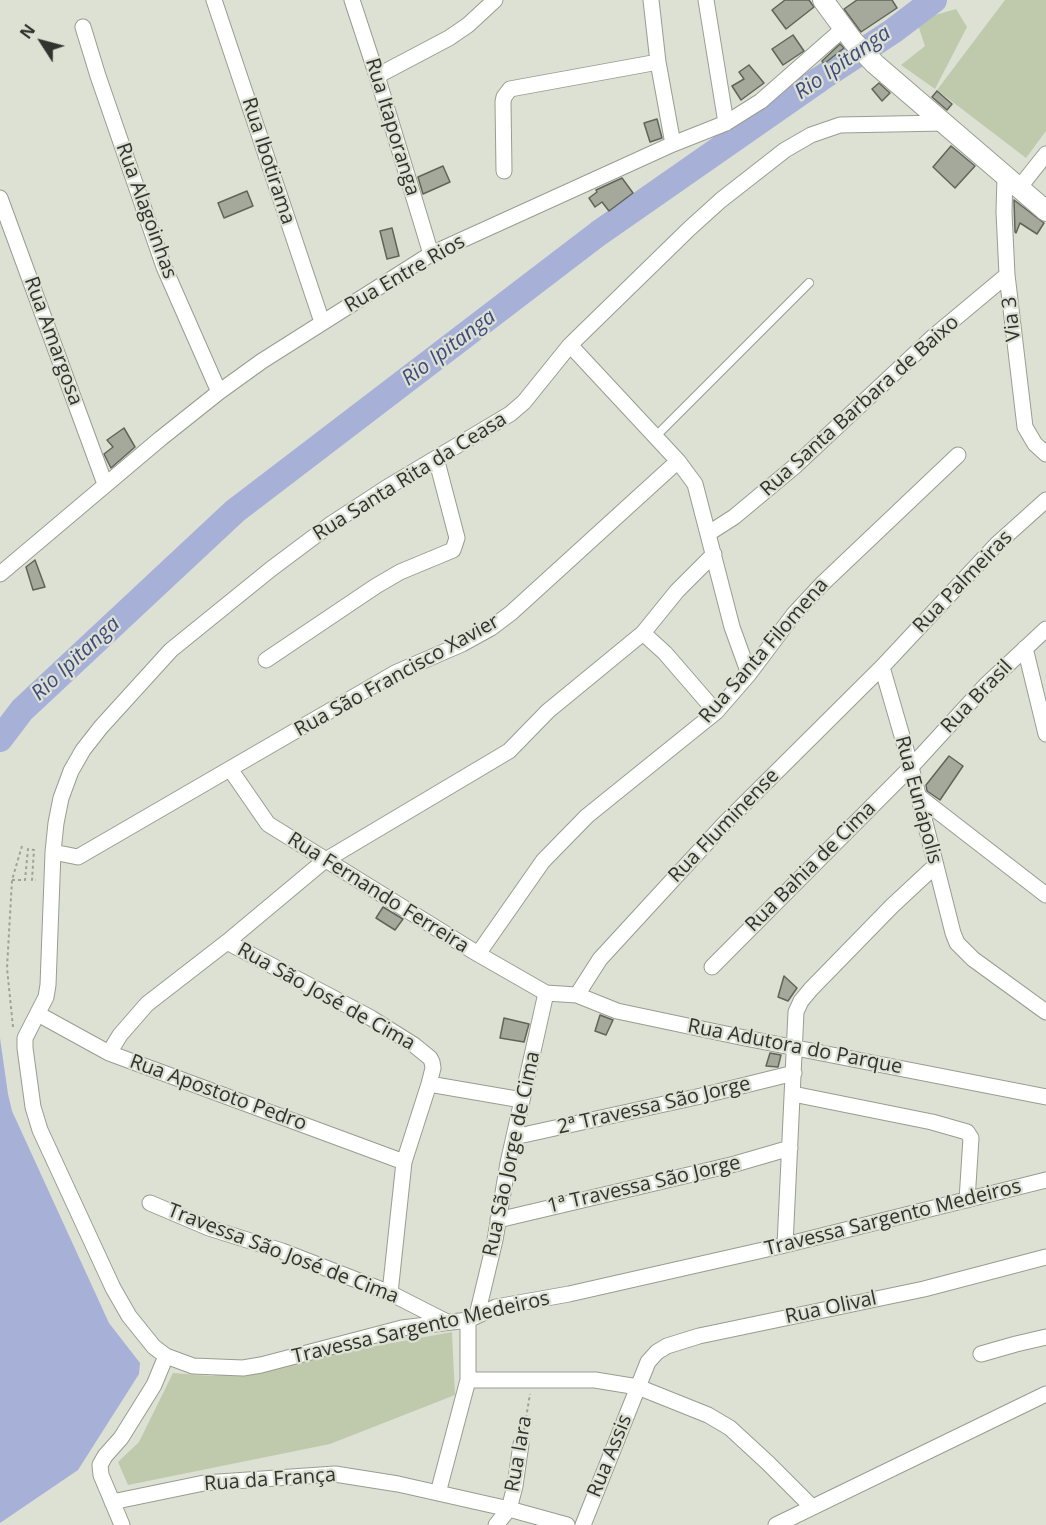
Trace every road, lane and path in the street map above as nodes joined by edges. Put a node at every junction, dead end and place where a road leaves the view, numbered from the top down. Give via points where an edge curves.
1 (214, 0) edge
2 (352, 0) edge
3 (651, 0) edge
4 (706, 0) edge
5 (823, 0) edge
6 (487, 3) edge
7 (83, 27) dead end
8 (848, 35) junction
9 (658, 62) junction
10 (377, 76) junction
11 (726, 123) junction
12 (944, 123) junction
13 (673, 144) junction
14 (1046, 154) edge
15 (504, 171) dead end
16 (1012, 182) junction
17 (0, 198) edge
18 (1046, 211) edge
19 (431, 255) junction
20 (1007, 274) junction
21 (810, 284) dead end
22 (322, 322) junction
23 (570, 345) junction
24 (219, 392) junction
25 (654, 438) junction
26 (1046, 454) edge
27 (958, 455) dead end
28 (436, 458) junction
29 (678, 461) junction
30 (105, 484) junction
31 (1046, 500) edge
32 (708, 533) junction
33 (714, 554) junction
34 (0, 574) edge
35 (1046, 629) edge
36 (643, 633) junction
37 (1025, 648) junction
38 (266, 660) dead end
39 (882, 667) junction
40 (749, 674) junction
41 (716, 712) junction
42 (1046, 734) edge
43 (910, 767) junction
44 (230, 769) junction
45 (918, 796) junction
46 (53, 852) junction
47 (324, 861) junction
48 (936, 865) junction
49 (1046, 895) edge
50 (227, 942) junction
51 (478, 954) junction
52 (712, 967) dead end
53 (546, 993) junction
54 (577, 995) junction
55 (1046, 1012) edge
56 (38, 1014) junction
57 (794, 1048) junction
58 (109, 1053) junction
59 (794, 1073) junction
60 (429, 1084) junction
61 (793, 1094) junction
62 (1046, 1096) edge
63 (522, 1100) junction
64 (514, 1137) junction
65 (790, 1148) junction
66 (404, 1162) junction
67 (1046, 1180) edge
68 (967, 1200) junction
69 (150, 1203) dead end
70 (498, 1220) junction
71 (785, 1245) junction
72 (1046, 1257) edge
73 (390, 1293) junction
74 (472, 1318) junction
75 (448, 1322) junction
76 (1046, 1337) edge
77 (981, 1354) dead end
78 (166, 1356) junction
79 (468, 1380) junction
80 (533, 1380) junction
81 (638, 1387) junction
82 (1046, 1394) edge
83 (521, 1444) joint
84 (438, 1493) junction
85 (112, 1502) junction
86 (812, 1507) junction
87 (509, 1509) junction
88 (122, 1525) edge
89 (496, 1525) edge
90 (567, 1525) edge
91 (583, 1525) edge
92 (776, 1525) edge

1 - 22 street, Rua Ibotirama
2 - 10 street, Rua Itaporanga
3 - 9 street
4 - 11 street
5 - 8 street
6 - 10 street via 468,25 449,38
7 - 24 street, Rua Alagoinhas via 164,267
8 - 11 street, Rua Entre Rios
8 - 12 street via 874,64
9 - 13 street
9 - 15 street via 510,89 503,102
10 - 19 street, Rua Itaporanga
11 - 13 street, Rua Entre Rios
12 - 16 street
12 - 23 street, Rua Santa Rita da Ceasa via 840,125 794,145 721,200
13 - 19 street, Rua Entre Rios
14 - 16 street
16 - 18 street
16 - 20 street, Via 3 via 1004,212
17 - 30 street, Rua Amargosa
19 - 22 street, Rua Entre Rios
20 - 26 street, Via 3 via 1024,427
20 - 32 street, Rua Santa Barbara de Baixo via 900,367 795,467
21 - 25 lane
22 - 24 street, Rua Entre Rios
23 - 25 street
23 - 28 street, Rua Santa Rita da Ceasa via 517,408
24 - 30 street, Rua Entre Rios
25 - 29 street
27 - 40 street, Rua Santa Filomena via 821,585
28 - 38 street via 456,547 375,586
28 - 46 street, Rua Santa Rita da Ceasa via 331,524 171,650 101,727 76,761 61,798
29 - 32 street via 694,484
29 - 44 street, Rua São Francisco Xavier via 491,628 395,673
30 - 34 street, Rua Entre Rios
31 - 39 street, Rua Palmeiras via 997,544
32 - 33 street
33 - 36 street, Rua São José de Cima
33 - 40 street via 732,627
35 - 37 street, Rua Brasil
36 - 41 street
36 - 47 street, Rua São José de Cima via 548,711 509,752
37 - 42 street
37 - 43 street, Rua Brasil
39 - 43 street, Rua Eunápolis
39 - 54 street, Rua Fluminense via 724,823 600,959
40 - 41 street, Rua Santa Filomena
41 - 51 street, Rua Santa Filomena via 587,816 543,861
43 - 45 street, Rua Eunápolis
43 - 52 street, Rua Bahia de Cima
44 - 46 street, Rua São Francisco Xavier via 78,857
44 - 47 street, Rua Fernando Ferreira via 268,824
45 - 48 street, Rua Eunápolis
45 - 49 street
46 - 56 street, Rua Santa Rita da Ceasa via 48,984
47 - 50 street, Rua São José de Cima
47 - 51 street, Rua Fernando Ferreira
48 - 55 street, Rua Eunápolis via 953,933 962,949
48 - 57 street via 801,1001 796,1012
50 - 58 street, Rua São José de Cima via 147,1004
50 - 60 street, Rua São José de Cima via 371,1018 425,1053 433,1068
51 - 53 street, Rua Fernando Ferreira
53 - 54 street, Rua Adutora do Parque
53 - 63 street, Rua São Jorge de Cima
54 - 57 street, Rua Adutora do Parque via 617,1011
56 - 58 street, Rua Apostoto Pedro
56 - 78 street, Travessa Sargento Medeiros via 25,1038 25,1048 40,1130 113,1288 129,1316
57 - 59 street
57 - 62 street, Rua Adutora do Parque
58 - 66 street, Rua Apostoto Pedro
59 - 61 street
59 - 64 street, 2ª Travessa São Jorge
60 - 63 street
60 - 66 street
61 - 65 street
61 - 68 street via 967,1132 971,1138
63 - 64 street, Rua São Jorge de Cima
64 - 70 street, Rua São Jorge de Cima
65 - 70 street, 1ª Travessa São Jorge
65 - 71 street
66 - 73 street
67 - 68 street, Travessa Sargento Medeiros
68 - 71 street, Travessa Sargento Medeiros
69 - 73 street, Travessa São José de Cima
70 - 74 street, Rua São Jorge de Cima
71 - 74 street, Travessa Sargento Medeiros via 496,1307
72 - 81 street, Rua Olival via 924,1289 678,1341 657,1352 648,1362
73 - 75 street, Travessa São José de Cima
74 - 75 street, Travessa Sargento Medeiros
74 - 79 street, Rua São Jorge de Cima
75 - 78 street, Travessa Sargento Medeiros via 402,1328 243,1368 193,1366
76 - 77 street
78 - 85 street via 154,1385 100,1465
79 - 80 street
79 - 84 street, Rua São Jorge de Cima
80 - 81 street via 596,1380
80 - 83 path, Rua Iara
81 - 86 street via 708,1415 729,1428
81 - 91 street, Rua Assis
82 - 86 street
83 - 87 street, Rua Iara
84 - 85 street, Rua da França via 335,1474 204,1483
84 - 87 street, Rua da França
85 - 88 street
86 - 92 street
87 - 89 street, Rua Iara
87 - 90 street, Rua da França

